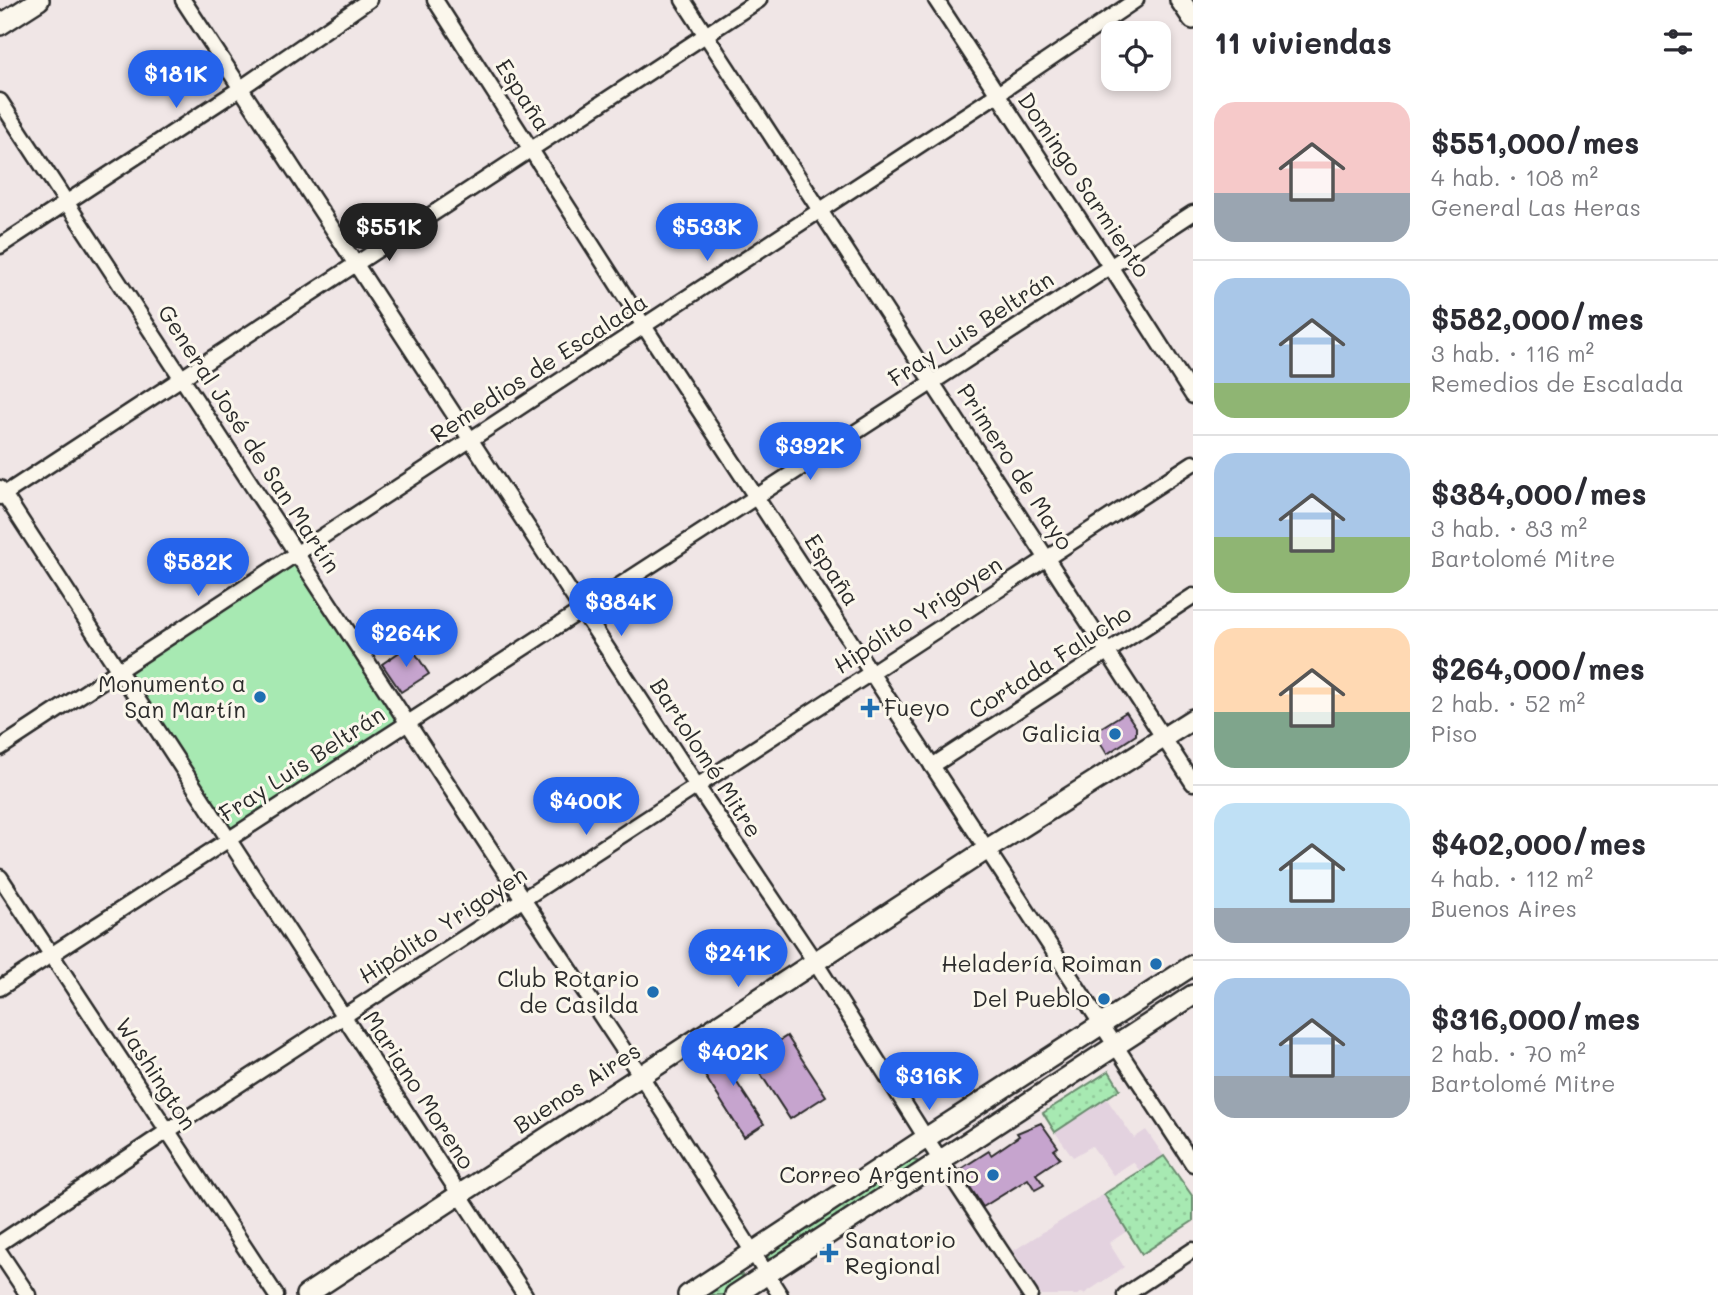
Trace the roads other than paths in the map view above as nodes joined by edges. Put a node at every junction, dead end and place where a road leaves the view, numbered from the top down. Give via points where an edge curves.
1 (38, 0) edge
2 (183, 0) edge
3 (369, 0) edge
4 (435, 0) edge
5 (683, 0) edge
6 (759, 0) edge
7 (936, 0) edge
8 (1136, 0) edge
9 (1180, 0) edge
10 (1193, 19) edge
11 (0, 25) edge
12 (706, 34) junction
13 (241, 88) junction
14 (996, 95) junction
15 (0, 101) edge
16 (531, 150) junction
17 (67, 203) junction
18 (820, 211) junction
19 (1193, 213) edge
20 (0, 246) edge
21 (356, 264) junction
22 (1110, 265) junction
23 (644, 326) junction
24 (183, 377) junction
25 (932, 382) junction
26 (1193, 396) edge
27 (470, 440) junction
28 (1193, 463) edge
29 (1, 493) edge
30 (757, 496) junction
31 (297, 554) junction
32 (1048, 558) junction
33 (1193, 596) edge
34 (582, 609) junction
35 (1106, 651) junction
36 (118, 671) junction
37 (871, 673) junction
38 (1193, 719) edge
39 (408, 723) junction
40 (1163, 738) junction
41 (0, 748) edge
42 (932, 766) junction
43 (1193, 783) edge
44 (697, 786) junction
45 (229, 839) junction
46 (986, 850) junction
47 (0, 877) edge
48 (523, 900) junction
49 (51, 955) junction
50 (815, 962) junction
51 (1193, 965) edge
52 (0, 988) edge
53 (1193, 995) edge
54 (344, 1016) junction
55 (1100, 1025) junction
56 (1115, 1047) junction
57 (642, 1076) junction
58 (166, 1132) junction
59 (926, 1138) junction
60 (940, 1161) junction
61 (1193, 1164) edge
62 (460, 1194) junction
63 (0, 1243) edge
64 (1193, 1250) edge
65 (752, 1253) junction
66 (0, 1254) edge
67 (766, 1274) junction
68 (28, 1295) edge
69 (276, 1295) edge
70 (306, 1295) edge
71 (525, 1295) edge
72 (688, 1295) edge
73 (734, 1295) edge
74 (780, 1295) edge
75 (1030, 1295) edge
76 (1125, 1295) edge

1 - 11 main road
2 - 13 street, Bartolomé Mitre
3 - 13 street
4 - 16 street, España
5 - 12 street, Primero de Mayo
6 - 12 street
7 - 14 street, Domingo Sarmiento
8 - 14 street, Remedios de Escalada
9 - 10 main road
12 - 16 street
12 - 18 street, Primero de Mayo
13 - 17 street
13 - 21 street, Bartolomé Mitre
14 - 18 street, Remedios de Escalada
14 - 22 street, Domingo Sarmiento
15 - 17 street, General José de San Martín
16 - 21 street
16 - 23 street, España
17 - 20 street
17 - 24 street, General José de San Martín
18 - 23 street, Remedios de Escalada
18 - 25 street, Primero de Mayo
19 - 22 street, Fray Luis Beltrán
21 - 24 street
21 - 27 street, Bartolomé Mitre
22 - 25 street, Fray Luis Beltrán
22 - 26 street, Domingo Sarmiento
23 - 27 street, Remedios de Escalada
23 - 30 street, España
24 - 29 street
24 - 31 street, General José de San Martín
25 - 30 street, Fray Luis Beltrán
25 - 32 street, Primero de Mayo
27 - 31 street, Remedios de Escalada
27 - 34 street, Bartolomé Mitre
28 - 32 street, Hipólito Yrigoyen
29 - 36 street, Mariano Moreno
30 - 34 street, Fray Luis Beltrán
30 - 37 street, España
31 - 36 street, Remedios de Escalada
31 - 39 street, General José de San Martín
32 - 35 street, Primero de Mayo
32 - 37 street, Hipólito Yrigoyen
33 - 35 street, Cortada Falucho
34 - 39 street, Fray Luis Beltrán
34 - 44 street, Bartolomé Mitre
35 - 40 street, Primero de Mayo
35 - 42 street, Cortada Falucho
36 - 41 street, Remedios de Escalada
36 - 45 street, Mariano Moreno
37 - 42 street, España
37 - 44 street, Hipólito Yrigoyen
38 - 40 main road, Buenos Aires
39 - 45 street, Fray Luis Beltrán
39 - 48 street, General José de San Martín
40 - 43 street, Primero de Mayo
40 - 46 main road, Buenos Aires
42 - 46 street, España
44 - 48 street, Hipólito Yrigoyen
44 - 50 street, Bartolomé Mitre
45 - 49 street, Fray Luis Beltrán
45 - 54 street, Mariano Moreno
46 - 50 main road, Buenos Aires
46 - 55 street, España
47 - 49 street, Washington
48 - 54 street, Hipólito Yrigoyen
48 - 57 street, General José de San Martín
49 - 52 street, Fray Luis Beltrán
49 - 58 street, Washington
50 - 57 main road, Buenos Aires
50 - 59 street, Bartolomé Mitre
51 - 55 main road
53 - 56 main road
54 - 58 street, Hipólito Yrigoyen
54 - 62 street, Mariano Moreno
55 - 56 street, España
55 - 59 main road
56 - 60 main road
56 - 61 street, España
57 - 62 main road, Buenos Aires
57 - 65 street, General José de San Martín
58 - 63 street, Hipólito Yrigoyen
58 - 69 street, Washington
59 - 60 street, Bartolomé Mitre
59 - 65 main road
60 - 67 main road
60 - 75 street, Bartolomé Mitre
62 - 70 main road, Buenos Aires
62 - 71 street, Mariano Moreno
64 - 76 street
65 - 67 street, General José de San Martín
65 - 72 main road
66 - 68 street
67 - 73 main road
67 - 74 street, General José de San Martín

